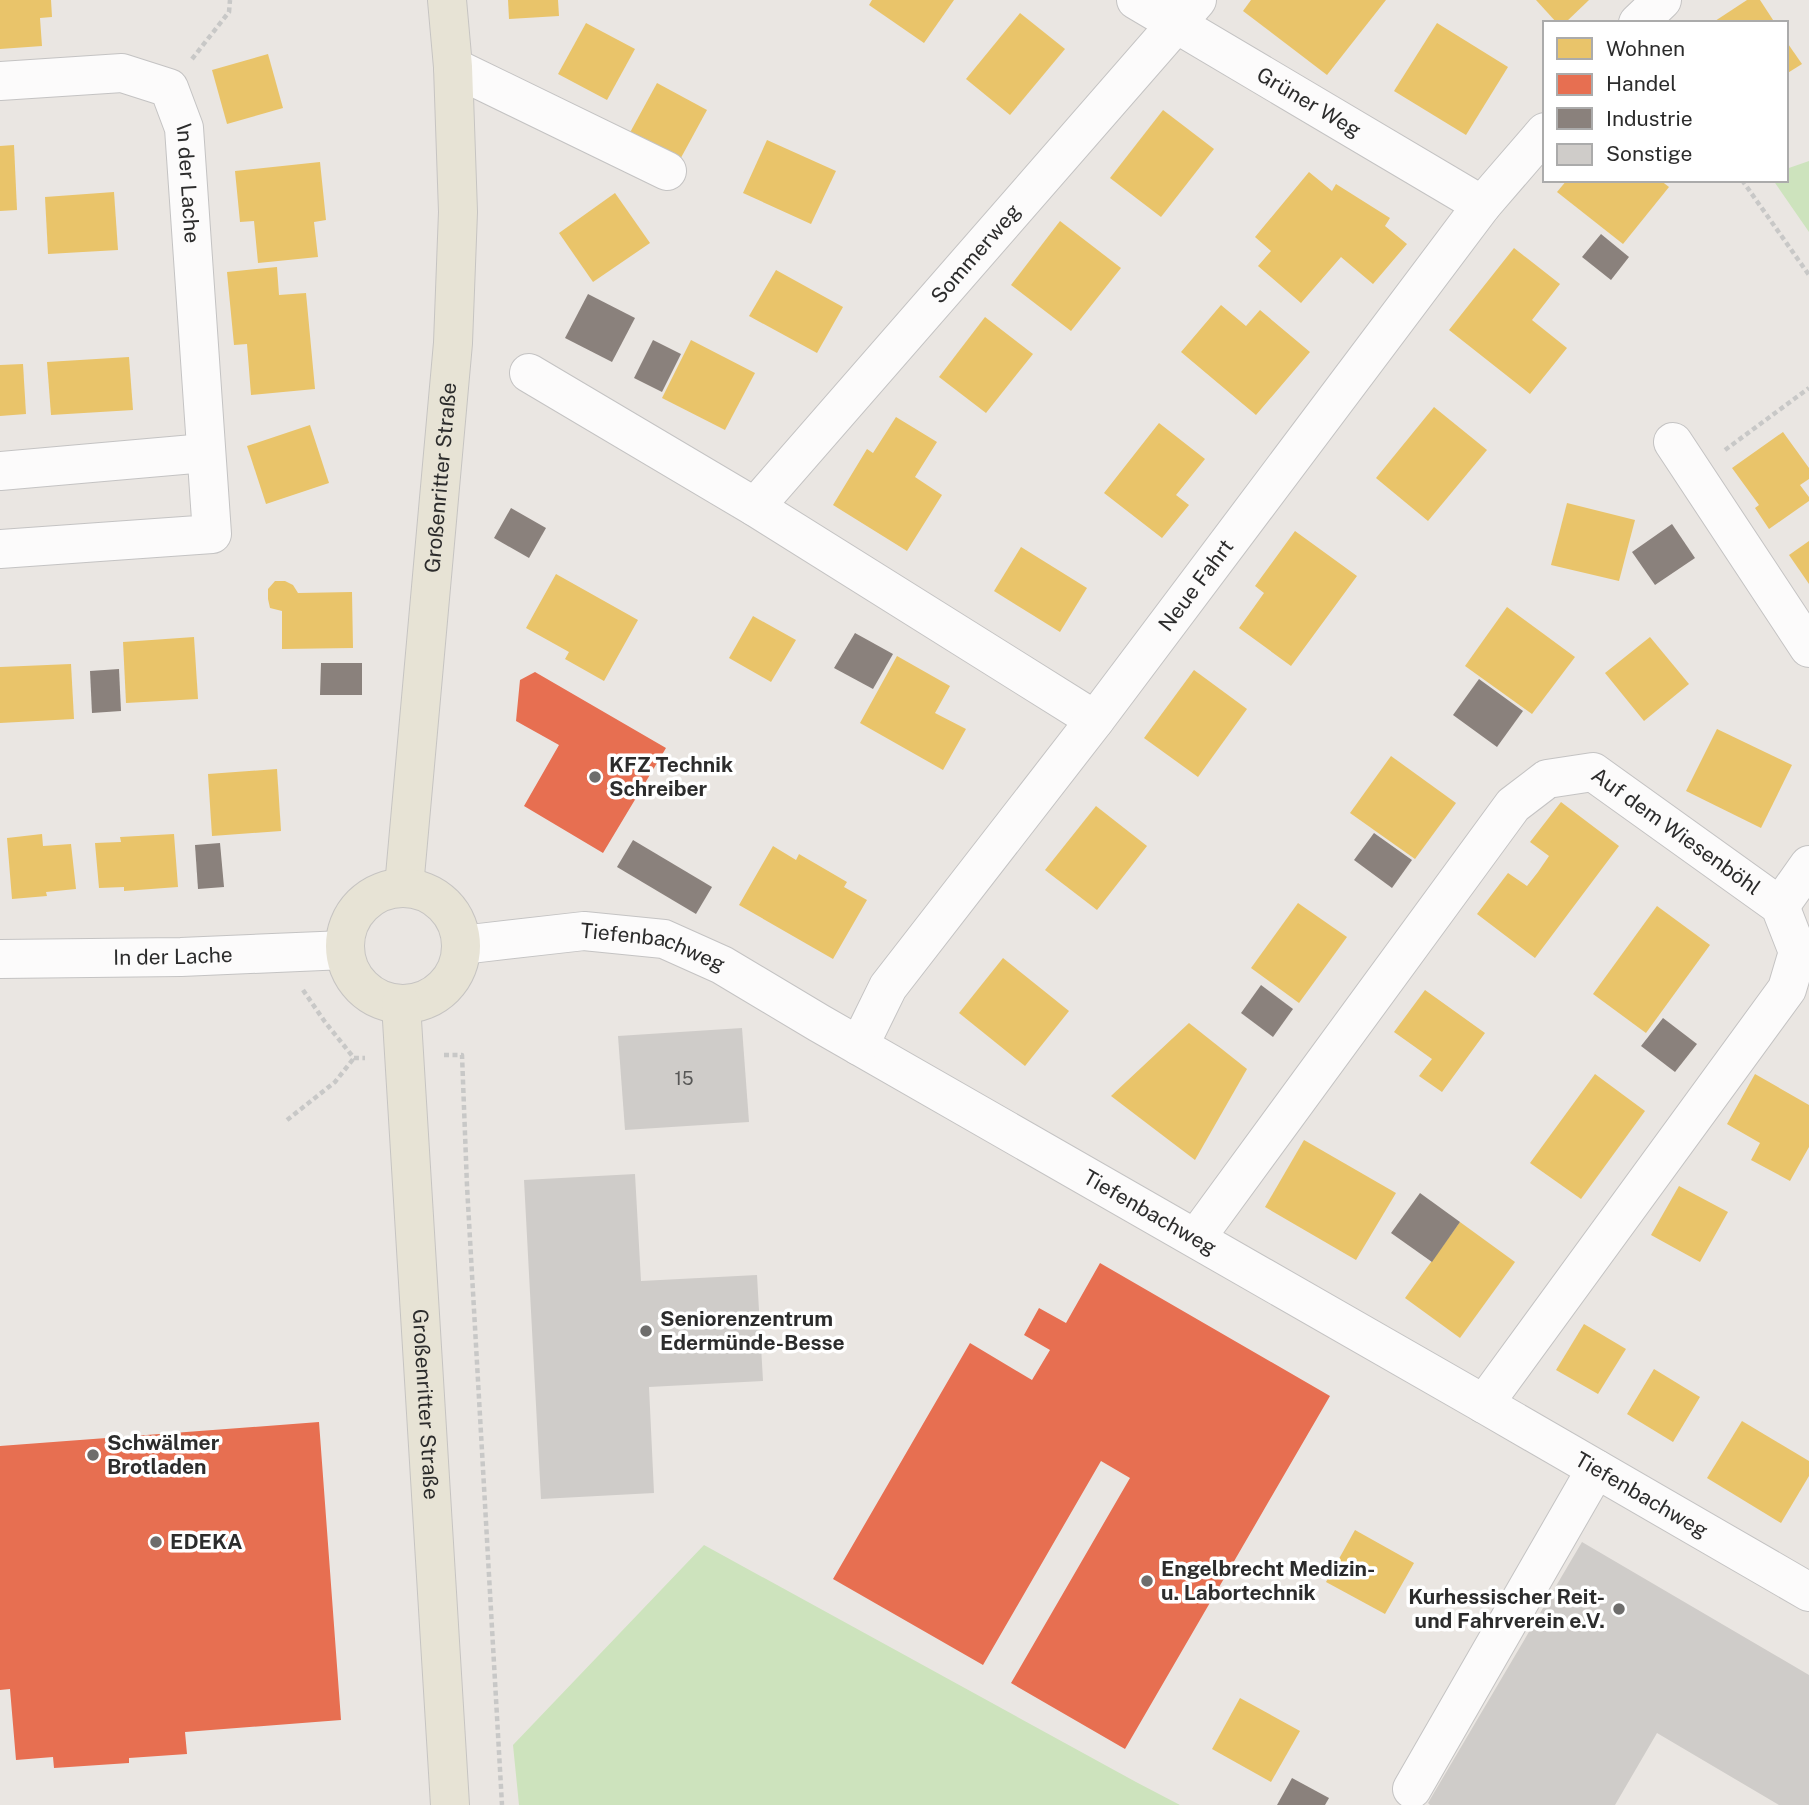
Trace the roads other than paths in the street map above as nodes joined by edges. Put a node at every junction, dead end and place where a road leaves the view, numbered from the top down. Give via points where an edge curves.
1 (447, 0) edge
2 (1136, 0) edge
3 (1662, 0) edge
4 (1186, 12) edge
5 (1640, 21) edge
6 (453, 67) junction
7 (0, 81) edge
8 (1543, 134) edge
9 (667, 171) dead end
10 (1482, 205) junction
11 (529, 373) dead end
12 (205, 453) junction
13 (1683, 458) road end
14 (0, 471) edge
15 (755, 507) junction
16 (0, 549) edge
17 (1809, 648) edge
18 (1095, 720) junction
19 (1809, 864) edge
20 (404, 887) junction
21 (1780, 906) junction
22 (462, 945) junction
23 (345, 950) junction
24 (0, 959) edge
25 (401, 1004) junction
26 (859, 1046) junction
27 (1196, 1238) junction
28 (1484, 1404) junction
29 (1596, 1469) junction
30 (1809, 1591) edge
31 (1412, 1788) dead end
32 (450, 1805) edge

1 - 6 main road, Großenritter Straße
2 - 4 street, Grüner Weg
3 - 5 street
4 - 10 street, Grüner Weg
4 - 15 street, Sommerweg
6 - 9 street
6 - 20 main road, Großenritter Straße via 458,212 453,342
7 - 12 street, In der Lache via 122,73 169,88 184,128
8 - 10 street, Neue Fahrt
10 - 18 street, Neue Fahrt
11 - 15 street
12 - 14 street
12 - 16 street, In der Lache via 212,534
13 - 17 street
15 - 18 street
18 - 26 street, Neue Fahrt via 888,987
19 - 21 street
20 - 22 main road via 440,900 450,910
20 - 23 main road via 378,893 361,906 348,928
21 - 27 street, Auf dem Wiesenböhl via 1593,772 1547,779 1513,805
21 - 28 street, Auf dem Wiesenböhl via 1798,953 1787,989
22 - 25 main road via 455,974 439,992
22 - 26 street, Tiefenbachweg via 584,932 664,939 722,965
23 - 24 street, In der Lache
23 - 25 main road via 362,987 373,996
25 - 32 main road, Großenritter Straße
26 - 27 street, Tiefenbachweg
27 - 28 street, Tiefenbachweg
28 - 29 street, Tiefenbachweg
29 - 30 street, Tiefenbachweg
29 - 31 street

